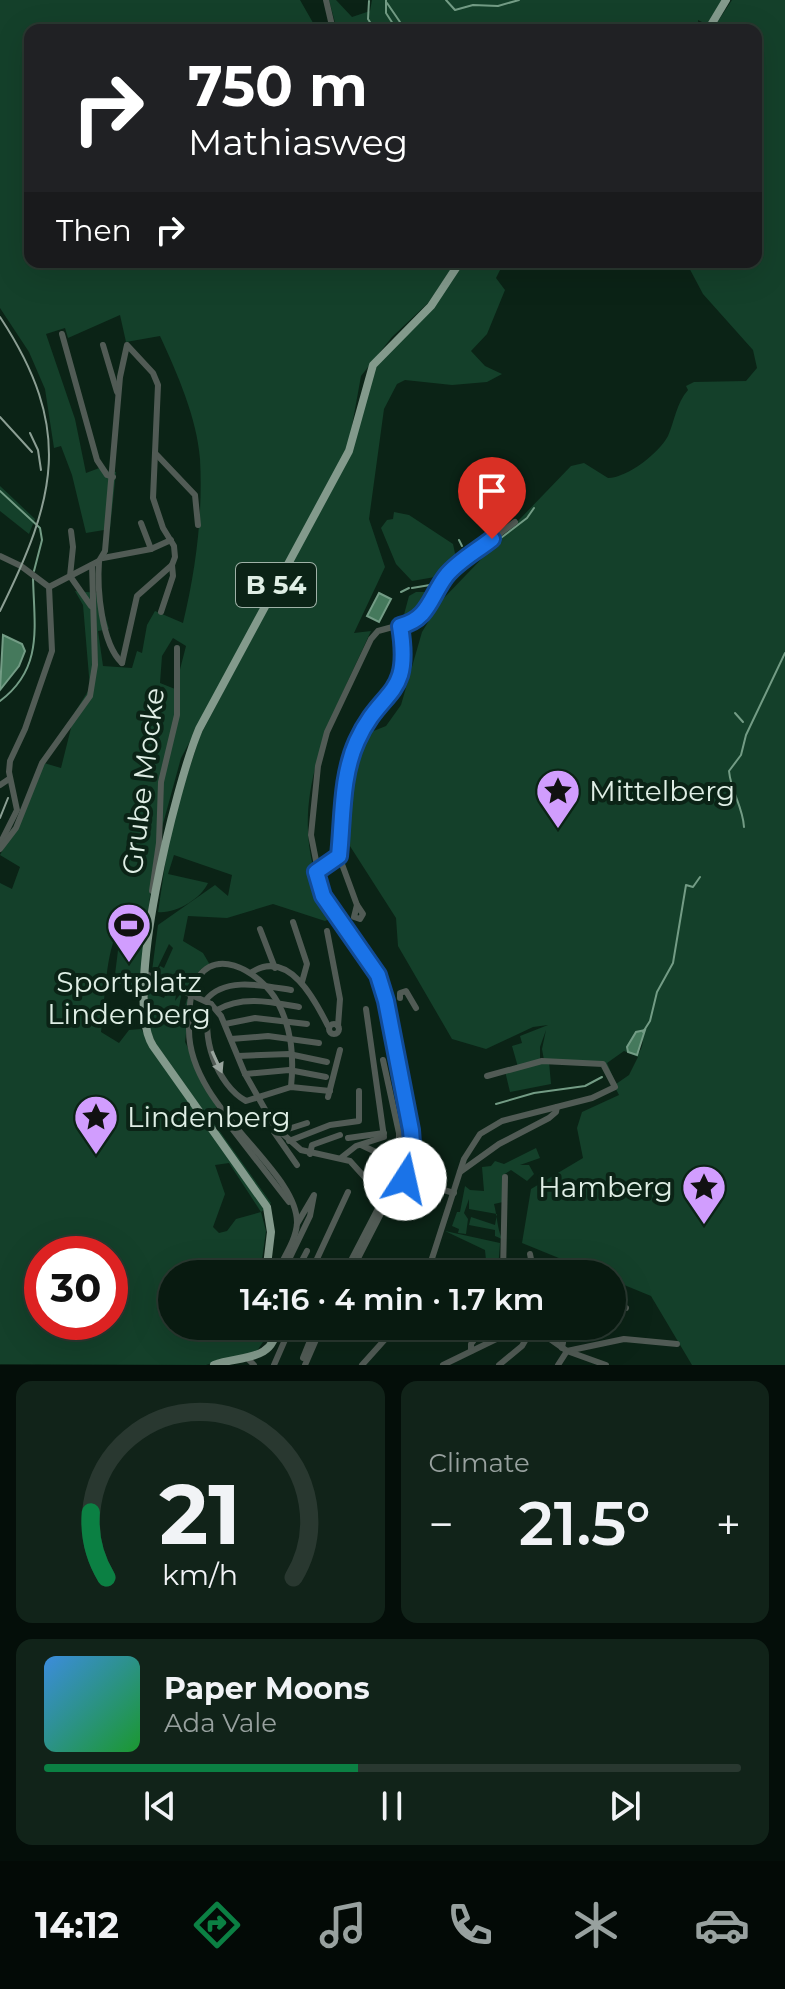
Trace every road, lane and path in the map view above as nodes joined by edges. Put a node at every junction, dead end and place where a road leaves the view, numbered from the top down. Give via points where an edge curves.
1 (726, 0) edge
2 (324, 2) edge
3 (331, 24) edge
4 (712, 24) edge
5 (456, 268) edge
6 (62, 334) dead end
7 (103, 345) dead end
8 (119, 394) junction
9 (156, 454) junction
10 (113, 477) junction
11 (515, 522) dead end
12 (141, 523) dead end
13 (198, 525) dead end
14 (71, 531) dead end
15 (171, 540) junction
16 (151, 549) junction
17 (0, 556) edge
18 (98, 561) junction
19 (172, 565) junction
20 (70, 576) junction
21 (49, 587) junction
22 (91, 606) junction
23 (161, 612) dead end
24 (400, 626) junction
25 (177, 648) dead end
26 (9, 779) junction
27 (0, 785) edge
28 (0, 847) edge
29 (339, 856) junction
30 (316, 872) junction
31 (357, 905) dead end
32 (154, 911) junction
33 (293, 922) dead end
34 (260, 929) dead end
35 (327, 931) dead end
36 (275, 968) junction
37 (252, 972) junction
38 (148, 976) junction
39 (302, 982) junction
40 (268, 987) junction
41 (291, 990) dead end
42 (192, 992) junction
43 (386, 1001) junction
44 (278, 1003) junction
45 (211, 1005) junction
46 (299, 1007) dead end
47 (416, 1008) dead end
48 (366, 1009) dead end
49 (285, 1020) junction
50 (225, 1024) junction
51 (307, 1024) dead end
52 (290, 1037) junction
53 (231, 1039) junction
54 (319, 1043) dead end
55 (340, 1050) dead end
56 (293, 1054) junction
57 (238, 1056) junction
58 (383, 1060) dead end
59 (327, 1062) dead end
60 (293, 1071) junction
61 (487, 1076) dead end
62 (326, 1077) dead end
63 (248, 1079) junction
64 (291, 1087) junction
65 (359, 1091) dead end
66 (256, 1096) junction
67 (557, 1107) junction
68 (307, 1123) dead end
69 (384, 1133) junction
70 (282, 1134) junction
71 (361, 1145) junction
72 (310, 1154) junction
73 (342, 1157) junction
74 (297, 1165) dead end
75 (460, 1172) junction
76 (505, 1177) dead end
77 (405, 1179) junction
78 (348, 1192) dead end
79 (454, 1193) junction
80 (385, 1201) junction
81 (297, 1224) junction
82 (307, 1251) dead end
83 (530, 1254) dead end
84 (268, 1260) edge
85 (284, 1260) edge
86 (286, 1260) edge
87 (302, 1260) edge
88 (316, 1260) edge
89 (352, 1260) edge
90 (357, 1260) edge
91 (432, 1260) edge
92 (503, 1260) edge
93 (531, 1260) edge
94 (271, 1340) edge
95 (285, 1340) edge
96 (313, 1340) edge
97 (384, 1340) edge
98 (474, 1340) edge
99 (491, 1340) edge
100 (525, 1340) edge
101 (551, 1340) edge
102 (565, 1340) edge
103 (677, 1344) dead end
104 (565, 1350) junction
105 (471, 1351) junction
106 (251, 1362) edge
107 (594, 1363) edge
108 (214, 1365) edge
109 (274, 1365) edge
110 (303, 1365) edge
111 (362, 1365) edge
112 (443, 1365) edge
113 (499, 1365) edge
114 (558, 1365) edge
115 (606, 1365) edge

1 - 4 main road
2 - 3 street
5 - 32 main road, B 54 via 431,306 373,365 349,451 199,729 173,802
6 - 10 street via 97,460
7 - 8 street
8 - 9 street via 127,345 158,385
8 - 10 street
9 - 13 street via 195,495
9 - 15 street via 154,504
10 - 18 street
11 - 24 street via 454,568 418,620
12 - 16 street
14 - 20 street
15 - 16 street
15 - 19 street
16 - 18 street
17 - 21 street
18 - 19 street via 98,601 122,663 137,596
18 - 20 street
18 - 22 street
19 - 23 street
20 - 21 street
20 - 22 street
21 - 26 street via 52,651 10,761
22 - 28 street via 95,665 90,696 42,763 22,815
24 - 29 street via 405,667 358,740 347,772
24 - 30 street via 378,631 371,639 327,732 313,799
25 - 32 street, Grube Mocke via 177,715 161,782 150,915
26 - 27 street
26 - 28 street via 17,810
29 - 30 street
29 - 31 street
30 - 43 street via 323,896 378,975
32 - 38 main road, B 54
33 - 39 street via 307,964
34 - 36 street
35 - 39 street via 340,999 338,1026 328,1026
36 - 37 street
36 - 39 street
37 - 40 street
37 - 42 street via 235,965 212,967
38 - 42 street
38 - 84 main road, B 54 via 143,1019 150,1041 267,1207
40 - 41 street
40 - 44 street
40 - 45 street via 228,986
42 - 45 street
42 - 81 street via 192,1056 224,1113 293,1204
43 - 47 street via 400,998 404,990
43 - 77 street via 411,1130 413,1157
44 - 45 street
44 - 46 street
44 - 49 street
45 - 50 street
45 -> 66 street via 207,1039 224,1077 233,1094 246,1101
48 - 69 street
49 - 50 street
49 - 51 street
49 - 52 street
50 - 53 street
52 - 53 street
52 - 54 street
52 - 56 street
53 - 57 street
55 - 64 street via 329,1094
56 - 57 street
56 - 59 street
56 - 60 street
57 - 63 street
58 - 71 street via 399,1133 399,1159
60 - 62 street
60 - 63 street
60 - 64 street
61 - 67 street via 542,1061 603,1064 615,1087
63 - 66 street
64 - 66 street
65 - 70 street via 359,1121
66 - 70 street
67 - 75 street via 549,1118
67 - 75 street via 488,1128 472,1144
68 - 70 street
69 - 71 street via 382,1140
69 - 72 street via 312,1145
70 - 72 street
70 - 74 street via 274,1132
71 - 73 street
72 - 73 street
73 - 80 street
75 - 79 street
76 - 92 street
77 - 79 street
77 - 80 street
78 - 88 street
79 - 91 street
80 - 89 street
80 - 90 street
81 - 85 street
81 - 86 street via 314,1195 310,1216
82 - 87 street
83 - 93 street
94 - 106 main road
95 - 109 street
96 - 110 street
97 - 111 street
98 - 105 street
99 - 105 street
100 - 113 street
101 - 104 street
102 - 104 street
103 - 104 street via 624,1339
104 - 107 street
104 - 114 street
105 - 112 street
106 - 108 main road
107 - 115 street

